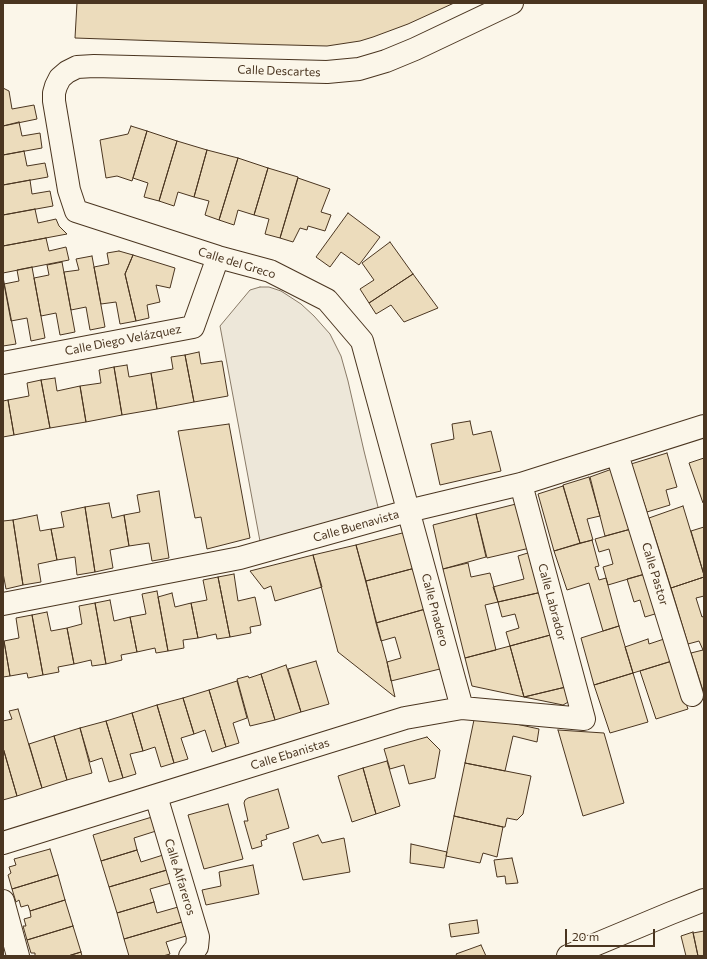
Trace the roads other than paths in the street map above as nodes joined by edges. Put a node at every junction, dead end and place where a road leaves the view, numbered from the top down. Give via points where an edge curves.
1 (512, 3) edge
2 (54, 101) joint
3 (218, 257) junction
4 (3, 363) edge
5 (704, 426) edge
6 (617, 454) junction
7 (521, 484) junction
8 (408, 511) junction
9 (3, 604) edge
10 (692, 695) dead end
11 (462, 708) junction
12 (584, 719) joint
13 (156, 796) junction
14 (3, 843) edge
15 (704, 900) edge
16 (3, 901) edge
17 (18, 956) edge
18 (190, 956) edge
19 (568, 956) edge

1 - 2 street, Calle Descartes via 415,50 360,69 327,72 77,67 60,78 54,93
2 - 3 street, Calle del Greco via 69,190 76,211
3 - 4 street, Calle Diego Velázquez via 194,327
3 - 8 street, Calle del Greco via 270,271 327,300 362,341
5 - 6 street, Calle Buenavista
6 - 7 street, Calle Buenavista
6 - 10 street, Calle Pastor
7 - 8 street, Calle Buenavista
7 - 12 street, Calle Labrador
8 - 9 street, Calle Buenavista via 240,558
8 - 11 street, Calle Pnadero
11 - 12 street, Calle Ebanistas
11 - 13 street, Calle Ebanistas via 405,718
13 - 14 street, Calle Ebanistas
13 - 18 street, Calle Alfareros via 198,937 197,947
15 - 19 street
16 - 17 street

